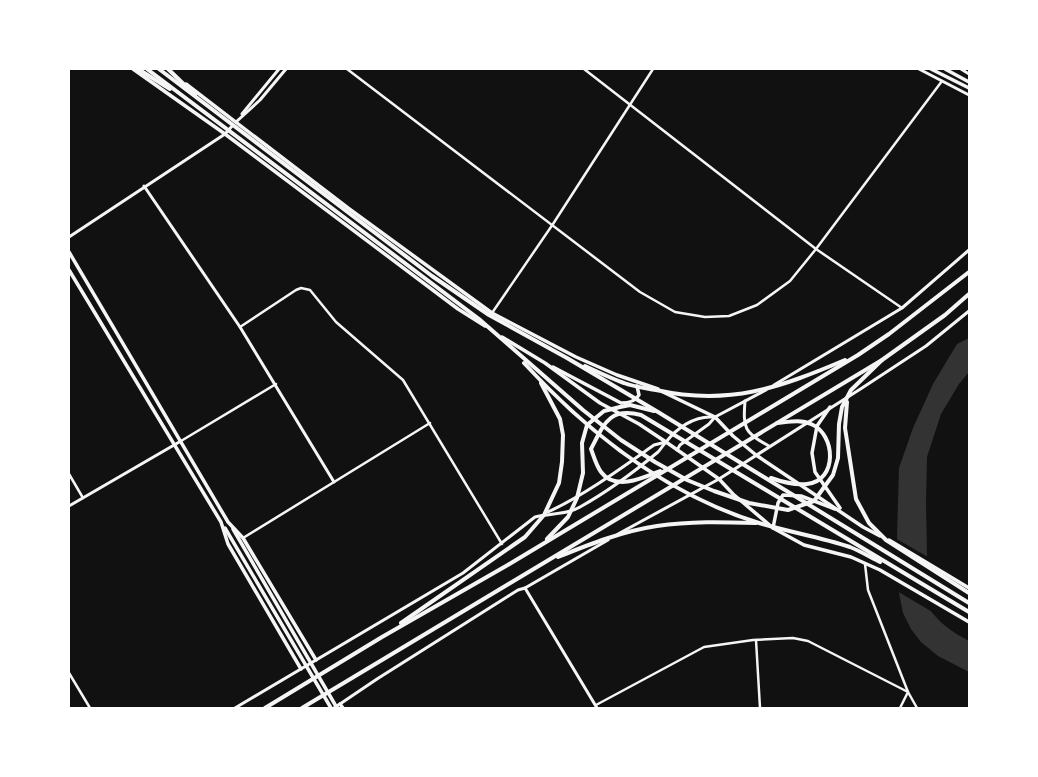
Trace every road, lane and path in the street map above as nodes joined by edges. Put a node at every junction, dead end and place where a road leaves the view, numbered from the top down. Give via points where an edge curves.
1 (133, 69) edge
2 (138, 69) edge
3 (147, 69) edge
4 (159, 69) edge
5 (167, 69) edge
6 (279, 69) edge
7 (286, 69) edge
8 (347, 69) edge
9 (584, 69) edge
10 (653, 69) edge
11 (919, 69) edge
12 (931, 69) edge
13 (945, 69) edge
14 (961, 69) edge
15 (969, 74) edge
16 (942, 81) junction
17 (969, 82) edge
18 (969, 88) edge
19 (969, 95) edge
20 (187, 100) junction
21 (630, 104) junction
22 (205, 105) junction
23 (236, 122) junction
24 (225, 134) junction
25 (144, 186) junction
26 (553, 224) junction
27 (69, 237) edge
28 (816, 250) junction
29 (969, 250) edge
30 (69, 252) edge
31 (69, 270) edge
32 (969, 272) edge
33 (969, 294) edge
34 (902, 308) junction
35 (969, 312) edge
36 (492, 313) junction
37 (240, 327) junction
38 (513, 350) junction
39 (858, 354) junction
40 (567, 358) junction
41 (882, 360) junction
42 (545, 363) junction
43 (538, 377) junction
44 (634, 381) junction
45 (276, 384) junction
46 (851, 391) junction
47 (745, 401) junction
48 (830, 408) junction
49 (658, 412) junction
50 (716, 417) junction
51 (430, 423) junction
52 (775, 423) junction
53 (181, 441) junction
54 (666, 442) junction
55 (174, 446) junction
56 (769, 446) junction
57 (677, 450) junction
58 (756, 455) junction
59 (677, 463) junction
60 (69, 474) edge
61 (762, 474) junction
62 (718, 479) junction
63 (334, 482) junction
64 (83, 498) junction
65 (69, 506) edge
66 (842, 511) junction
67 (540, 515) junction
68 (221, 522) junction
69 (759, 523) junction
70 (773, 528) junction
71 (241, 538) junction
72 (543, 543) junction
73 (502, 544) junction
74 (546, 562) junction
75 (865, 564) junction
76 (903, 573) junction
77 (525, 588) junction
78 (969, 588) edge
79 (969, 593) edge
80 (969, 603) edge
81 (969, 612) edge
82 (969, 622) edge
83 (382, 637) junction
84 (756, 640) junction
85 (316, 660) junction
86 (301, 669) junction
87 (69, 673) edge
88 (908, 692) junction
89 (340, 704) junction
90 (596, 707) edge
91 (90, 708) edge
92 (235, 708) edge
93 (265, 708) edge
94 (302, 708) edge
95 (331, 708) edge
96 (334, 708) edge
97 (337, 708) edge
98 (343, 708) edge
99 (760, 708) edge
100 (900, 708) edge
101 (917, 708) edge

1 - 24 main road
2 - 20 highway
3 - 20 highway
4 - 22 highway
5 - 22 highway
5 - 23 main road
6 - 23 main road
7 - 23 main road via 260,100
8 - 26 street
9 - 21 street
10 - 21 street
11 - 16 main road
12 - 18 main road
13 - 17 main road
14 - 15 main road
16 - 19 main road
16 - 28 street
20 - 38 highway via 479,319
21 - 26 street
21 - 28 street
22 - 40 highway via 432,276 489,315
23 - 24 main road
23 - 36 main road
24 - 25 main road
24 - 42 main road via 458,309
25 - 27 main road
25 - 37 main road
26 - 28 street via 640,292 675,312 706,316 729,316 757,305 790,281
26 - 36 street
28 - 34 street
29 - 34 main road
30 - 53 main road
31 - 55 main road
32 - 39 highway
33 - 41 highway via 945,315
34 - 47 main road
35 - 48 main road via 909,358
36 - 44 main road via 576,357
37 - 45 main road
37 - 51 street via 296,290 310,290 336,322 403,380
38 - 43 highway
38 - 46 highway via 621,440 655,462 714,491 749,503 788,510 814,501 833,475 838,458 842,407
39 - 40 highway via 797,380 762,391 712,397 680,395 625,384
39 - 59 highway
40 - 49 highway
41 - 46 highway
41 - 52 highway
42 - 44 main road via 621,403 628,403 639,396 639,389
42 - 54 main road via 600,403
43 - 69 highway via 625,456 663,481
43 - 83 highway via 560,419 562,462 559,483 553,498 536,526 525,537
44 - 50 main road via 651,386
45 - 53 street
45 - 63 main road
46 - 79 highway via 845,414 845,428 856,499 861,510 869,523 886,540
47 - 50 main road
47 - 56 main road via 743,419 746,428 752,436
48 - 56 main road
48 - 66 main road via 816,426 812,453 815,472
49 - 61 highway
49 - 72 highway via 630,405 604,411 587,425 582,442 583,473 577,498 568,517
50 - 54 main road via 703,416 694,420 679,429
50 - 57 main road
50 - 58 main road via 733,436
51 - 63 street
51 - 73 street
52 - 61 highway via 804,422 822,432 829,444 828,469 820,478 808,484 783,482
52 - 74 highway
53 - 55 main road
53 - 71 main road via 228,522
54 - 57 main road
54 - 67 main road via 654,445 592,488
54 - 67 main road via 659,451 613,486 579,508
55 - 64 main road
55 - 68 main road
56 - 58 main road
57 - 62 main road
58 - 62 main road
58 - 66 main road
59 - 72 highway
59 - 76 highway via 636,481 613,481 602,474 591,449 610,418 627,411 641,415
60 - 64 street
61 - 80 highway
62 - 70 main road
62 - 77 main road
63 - 71 street
64 - 65 main road
66 - 70 main road via 801,496 784,495 778,503
66 - 78 main road via 863,527 894,542
67 - 73 main road
68 - 86 main road via 228,544
68 - 95 main road
69 - 74 highway via 713,522 656,526 600,540
69 - 76 highway via 852,548
70 - 75 main road via 804,545 851,557
71 - 85 main road
71 - 97 main road
72 - 83 highway
73 - 85 main road via 463,573
74 - 94 highway
75 - 82 main road
75 - 88 street via 868,590
76 - 81 highway
77 - 89 main road via 518,590
77 - 90 main road
83 - 93 highway
84 - 88 street via 793,638 808,641
84 - 90 street via 704,646
84 - 99 street
85 - 86 main road
86 - 92 main road
87 - 91 street
88 - 100 street
88 - 101 street
89 - 96 main road
89 - 98 main road

